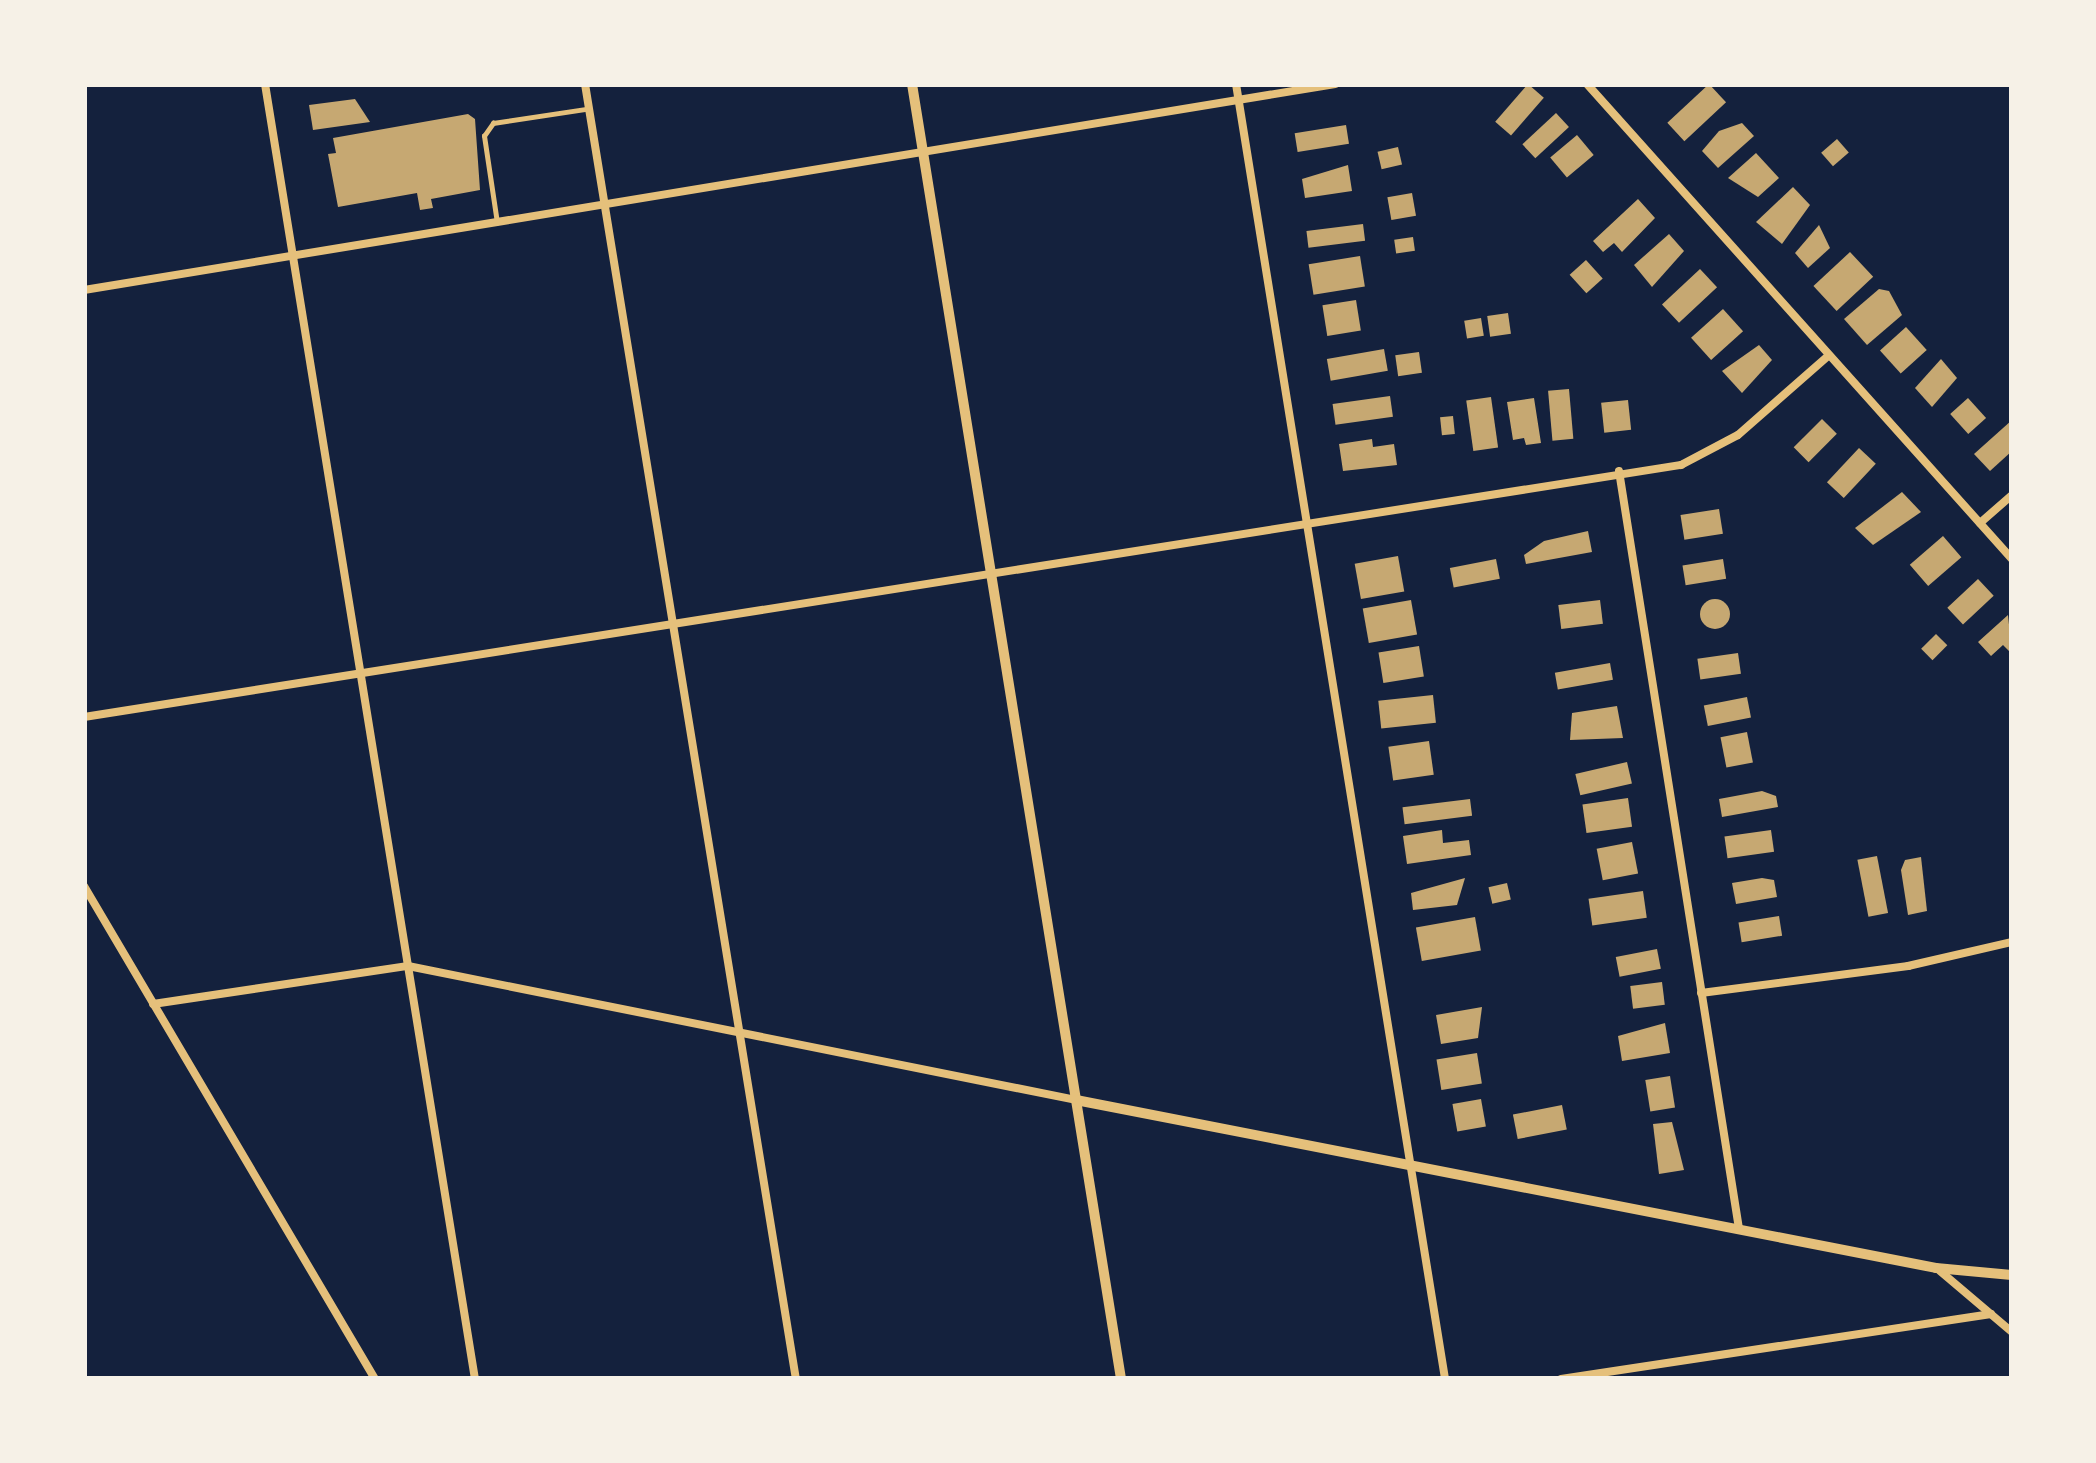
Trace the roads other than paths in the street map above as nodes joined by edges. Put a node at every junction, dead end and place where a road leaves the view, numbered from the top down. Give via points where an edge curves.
1 (266, 84) edge
2 (585, 84) edge
3 (912, 84) edge
4 (1236, 84) edge
5 (1335, 84) edge
6 (1587, 84) edge
7 (1238, 99) junction
8 (589, 109) junction
9 (923, 152) junction
10 (604, 206) junction
11 (496, 223) junction
12 (293, 256) junction
13 (84, 290) edge
14 (1829, 355) junction
15 (1619, 471) junction
16 (2012, 495) edge
17 (1306, 522) junction
18 (1980, 523) junction
19 (2012, 559) edge
20 (991, 573) junction
21 (674, 623) junction
22 (361, 673) junction
23 (84, 717) edge
24 (84, 886) edge
25 (2012, 942) edge
26 (408, 966) junction
27 (1701, 993) junction
28 (153, 1004) junction
29 (740, 1033) junction
30 (1076, 1100) junction
31 (1410, 1165) junction
32 (1738, 1229) junction
33 (1936, 1268) junction
34 (2012, 1274) edge
35 (1990, 1314) junction
36 (2012, 1332) edge
37 (374, 1379) edge
38 (475, 1379) edge
39 (796, 1379) edge
40 (1121, 1379) edge
41 (1445, 1379) edge
42 (1561, 1379) edge

1 - 12 street
2 - 8 street
3 - 9 street
4 - 7 street
5 - 7 street
6 - 14 street
7 - 9 street
7 - 17 street
8 - 10 street
8 - 11 lane via 493,123 484,136
9 - 10 street
9 - 20 street
10 - 11 street
10 - 21 street
11 - 12 street
12 - 13 street
12 - 22 street
14 - 15 street via 1726,442 1682,465
14 - 18 street
15 - 17 street
15 - 27 street
16 - 18 street
17 - 20 street
17 - 31 street
18 - 19 street
20 - 21 street
20 - 30 street
21 - 22 street
21 - 29 street
22 - 23 street
22 - 26 street
24 - 28 street
25 - 27 street via 1908,966
26 - 28 street
26 - 29 street
26 - 38 street
27 - 32 street
28 - 37 street
29 - 30 street
29 - 39 street
30 - 31 street
30 - 40 street
31 - 32 street
31 - 41 street
32 - 33 street
33 - 34 street
33 - 35 street
35 - 36 street
35 - 42 street

